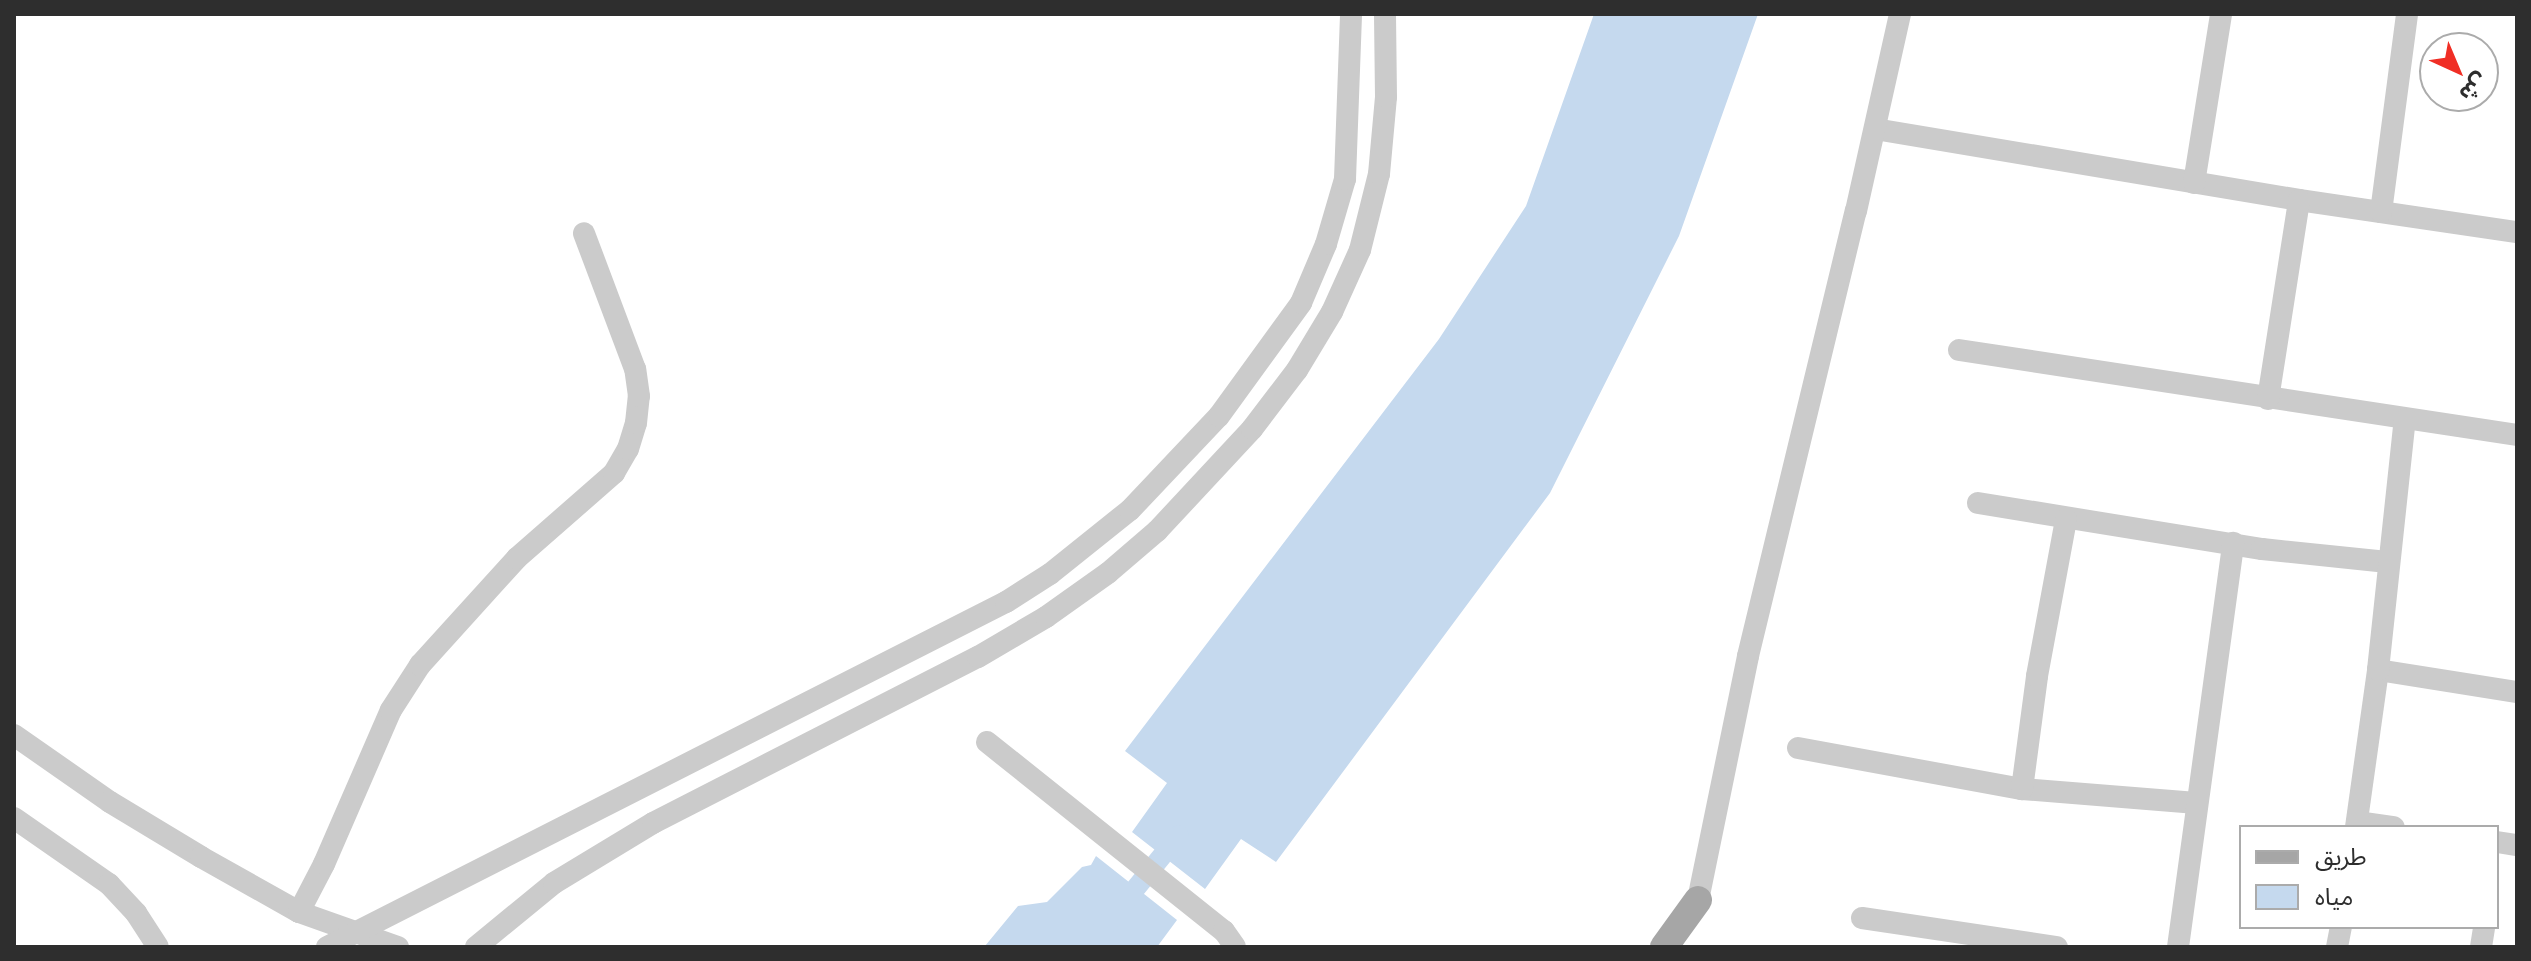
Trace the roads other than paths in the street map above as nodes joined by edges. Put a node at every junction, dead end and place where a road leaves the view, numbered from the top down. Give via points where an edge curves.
1 (1351, 14) edge
2 (1385, 14) edge
3 (1900, 14) edge
4 (2221, 14) edge
5 (2407, 14) edge
6 (1875, 129) junction
7 (2194, 183) junction
8 (2299, 200) junction
9 (2381, 212) junction
10 (2517, 232) edge
11 (584, 233) dead end
12 (1959, 350) dead end
13 (2268, 399) junction
14 (2405, 419) junction
15 (2517, 435) edge
16 (1978, 503) dead end
17 (2066, 520) junction
18 (2233, 543) junction
19 (2387, 562) junction
20 (2378, 670) junction
21 (2517, 692) edge
22 (14, 735) edge
23 (987, 742) dead end
24 (1798, 748) dead end
25 (2022, 789) junction
26 (2196, 803) junction
27 (14, 818) edge
28 (2357, 824) edge
29 (1698, 900) junction
30 (299, 912) junction
31 (1862, 918) dead end
32 (358, 934) junction
33 (392, 946) edge
34 (158, 947) edge
35 (327, 947) edge
36 (338, 947) edge
37 (476, 947) edge
38 (1235, 947) edge
39 (1664, 947) edge
40 (1687, 947) edge
41 (2057, 947) edge
42 (2178, 947) edge

1 - 32 street via 1345,179 1301,303 1219,416 1130,510 1006,602
2 - 37 street via 1386,97 1379,174 1360,250 1332,312 1297,370 1252,429 1167,521 1108,573 1046,617 653,823 554,883
3 - 6 street
4 - 7 street
5 - 9 street
6 - 7 street
6 - 29 street via 1748,656
7 - 8 street
8 - 9 street
8 - 13 street
9 - 10 street
11 - 30 street via 635,369 639,396 628,449 614,473 517,558 420,665 391,710
12 - 13 street
13 - 14 street
14 - 15 street
14 - 19 street
16 - 17 street
17 - 18 street
17 - 25 street
18 - 19 street
18 - 26 street
19 - 20 street
20 - 21 street
20 - 28 street
22 - 30 street via 143,823
23 - 38 street via 1224,931
24 - 25 street
25 - 26 street
26 - 42 street
27 - 34 street via 109,884
29 - 39 main road
29 - 40 main road
30 - 32 street
31 - 41 street
32 - 33 street
32 - 35 street
33 - 36 street

